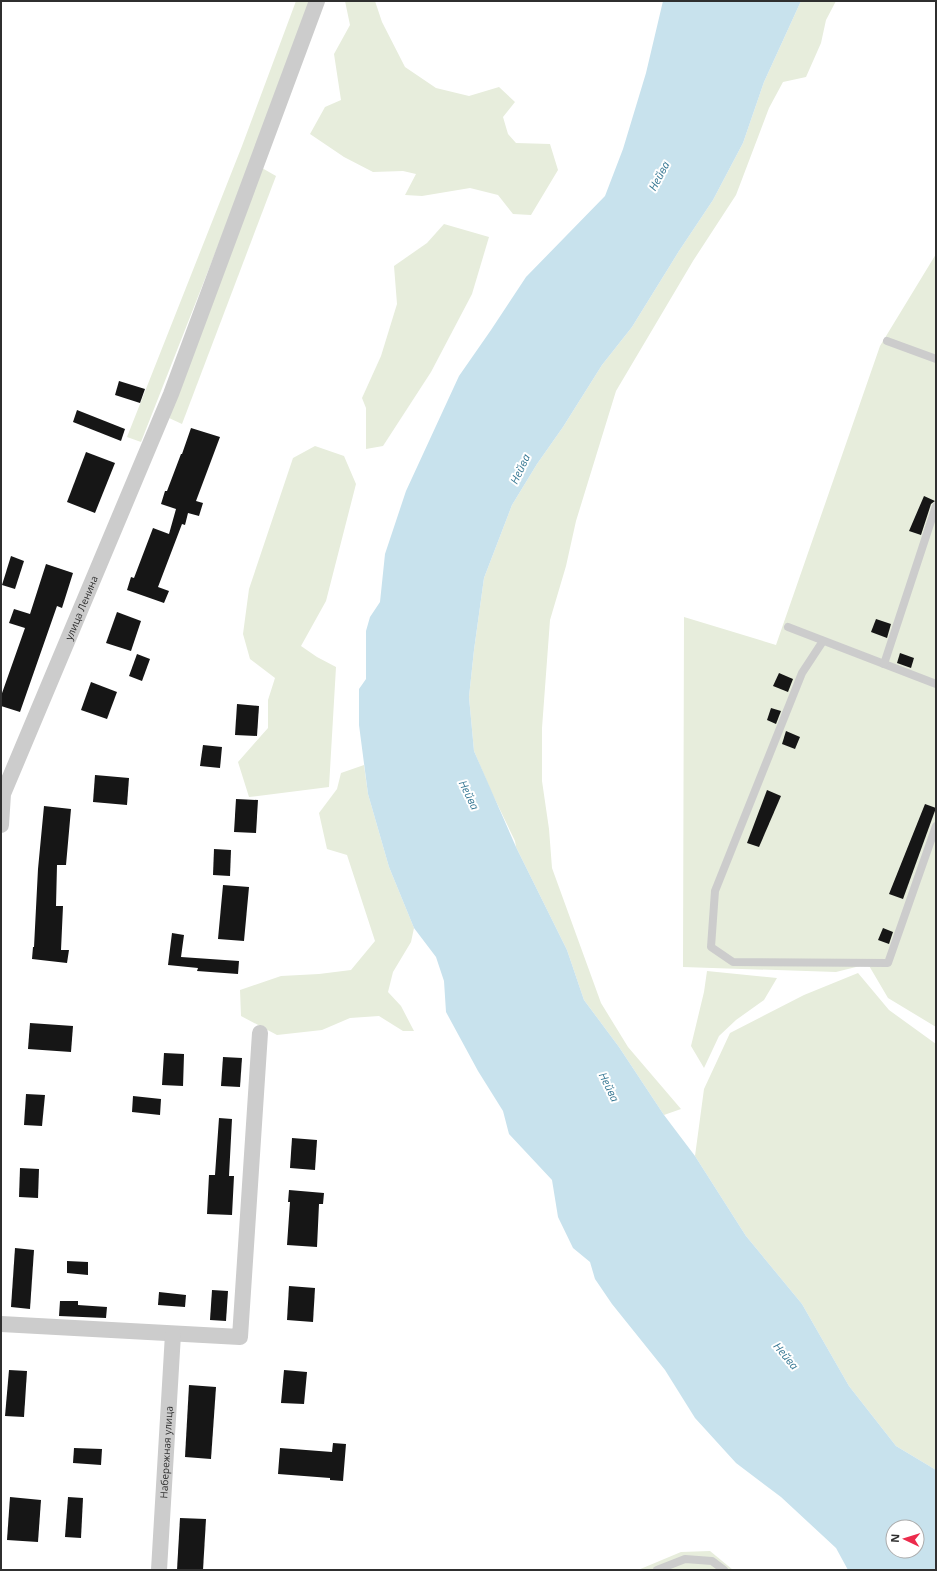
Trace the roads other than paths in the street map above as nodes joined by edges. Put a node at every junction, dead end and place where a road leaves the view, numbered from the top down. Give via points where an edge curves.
1 (317, 1) edge
2 (887, 341) dead end
3 (936, 359) edge
4 (936, 506) edge
5 (788, 627) dead end
6 (823, 641) junction
7 (884, 664) junction
8 (936, 684) edge
9 (1, 825) edge
10 (936, 826) edge
11 (260, 1033) dead end
12 (1, 1324) edge
13 (173, 1334) junction
14 (159, 1570) edge
15 (657, 1570) edge
16 (724, 1570) edge

1 - 9 street, улица Ленина via 171,394 3,794
2 - 3 lane
4 - 7 lane
5 - 6 lane
6 - 7 lane
6 - 10 lane via 802,673 715,891 711,947 733,962 888,963
7 - 8 lane
11 - 13 street via 240,1337
12 - 13 street
13 - 14 street, Набережная улица
15 - 16 lane via 685,1559 712,1561

